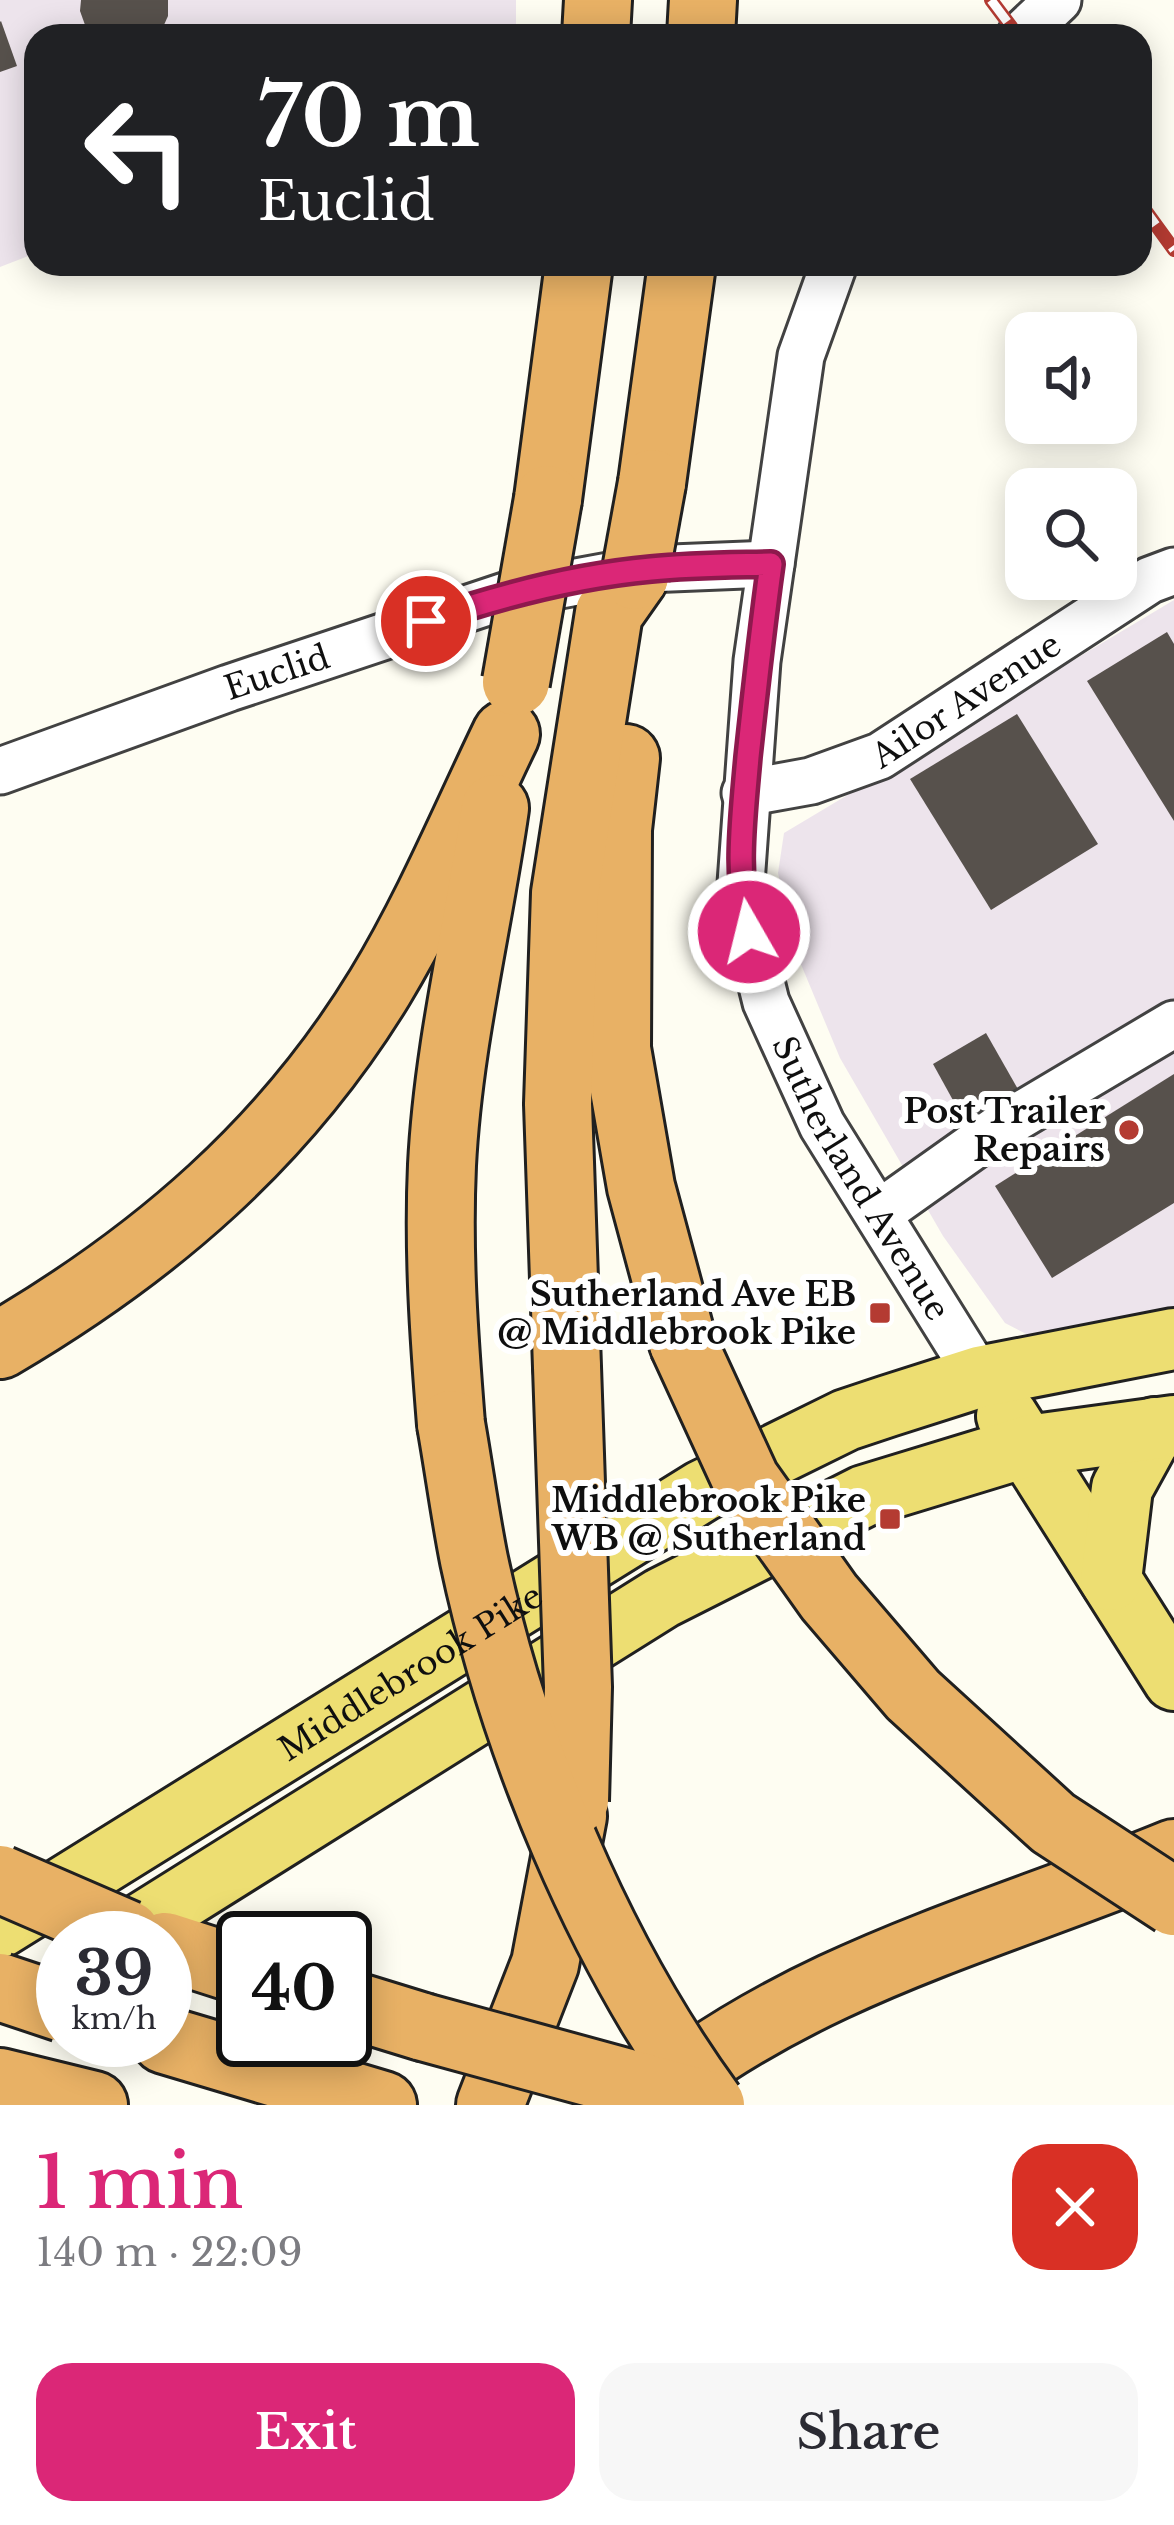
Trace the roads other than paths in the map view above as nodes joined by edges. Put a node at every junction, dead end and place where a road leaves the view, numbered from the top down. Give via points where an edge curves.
1 (1058, 0) edge
2 (1033, 24) edge
3 (578, 276) edge
4 (680, 276) edge
5 (830, 276) edge
6 (771, 564) junction
7 (1174, 571) edge
8 (617, 671) junction
9 (511, 708) junction
10 (0, 771) edge
11 (745, 793) junction
12 (1174, 1024) edge
13 (878, 1214) junction
14 (18, 1330) edge
15 (1174, 1340) edge
16 (979, 1377) junction
17 (1164, 1427) edge
18 (1028, 1446) junction
19 (1111, 1580) junction
20 (1174, 1680) edge
21 (1174, 1853) edge
22 (0, 1879) edge
23 (0, 1894) edge
24 (1174, 1902) edge
25 (52, 1911) edge
26 (74, 1911) edge
27 (181, 1911) edge
28 (0, 1927) edge
29 (0, 1987) edge
30 (36, 1990) edge
31 (36, 1999) edge
32 (372, 2011) edge
33 (0, 2013) edge
34 (192, 2048) edge
35 (383, 2105) edge
36 (490, 2105) edge
37 (642, 2105) edge
38 (710, 2105) edge

1 - 2 street
3 - 9 highway, bridge
4 - 8 highway, bridge via 635,576 609,613
5 - 6 street, Sutherland Avenue via 801,356
6 - 10 street, Euclid via 647,569 511,594
6 - 11 street, Sutherland Avenue
7 - 11 street, Ailor Avenue via 880,756 812,781
8 - 24 highway, bridge via 617,1048 640,1187 683,1343 746,1480 829,1597 913,1695 1053,1823
8 - 36 highway, bridge via 565,893 558,1103 575,1801 544,1964
9 - 14 highway via 435,889 303,1095 231,1178 136,1259
9 - 38 highway, bridge via 442,1162 440,1285 451,1424 475,1562 548,1800 615,1950
11 - 13 street, Sutherland Avenue via 740,897 766,1002 822,1124
12 - 13 street via 999,1128
13 - 16 street, Sutherland Avenue
15 - 16 main road, Middlebrook Pike
16 - 18 main road, Sutherland Avenue
16 - 28 main road, Middlebrook Pike via 846,1420 702,1491
17 - 18 main road
17 - 19 main road via 1123,1488
18 - 19 main road, Sutherland Avenue
18 - 27 main road via 864,1496 662,1598
19 - 20 main road, Sutherland Avenue
21 - 37 highway via 810,1995 691,2065
22 - 26 highway, bridge
23 - 25 highway, bridge
29 - 31 highway, bridge
30 - 33 main road
32 - 38 highway, bridge
34 - 35 highway

